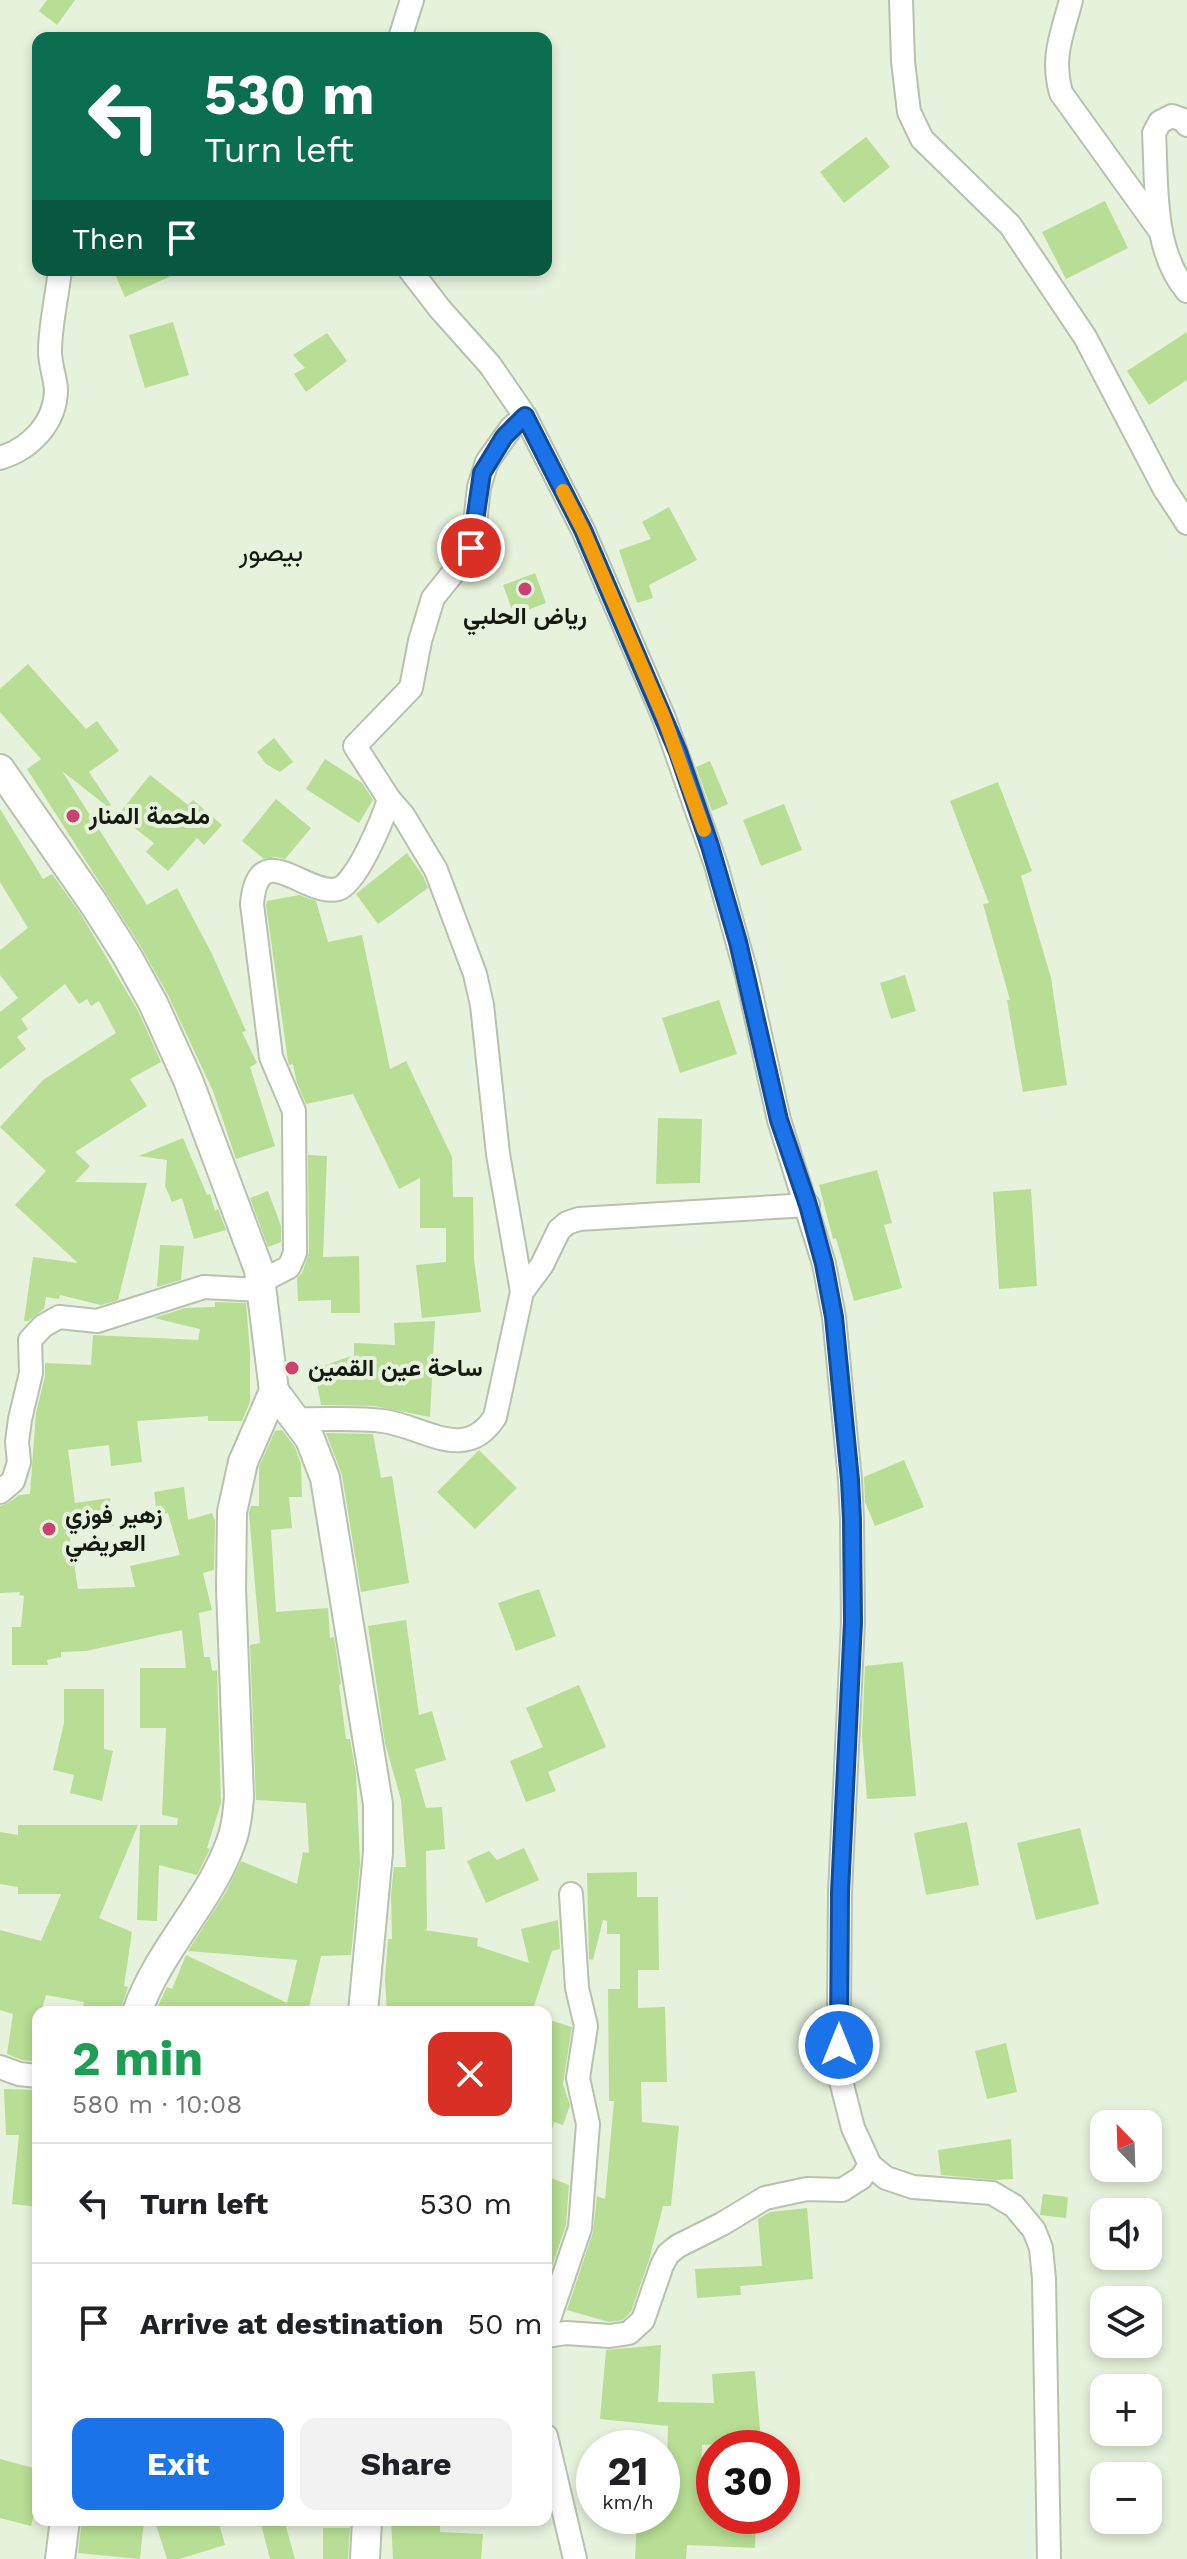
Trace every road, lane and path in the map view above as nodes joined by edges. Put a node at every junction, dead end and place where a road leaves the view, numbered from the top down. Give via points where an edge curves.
1 (412, 0) edge
2 (901, 0) edge
3 (1071, 0) edge
4 (402, 32) edge
5 (1187, 125) edge
6 (1161, 232) junction
7 (59, 276) edge
8 (415, 276) edge
9 (1187, 291) edge
10 (525, 416) junction
11 (0, 458) edge
12 (1187, 523) edge
13 (0, 769) edge
14 (389, 799) junction
15 (808, 1205) junction
16 (262, 1285) junction
17 (522, 1292) junction
18 (274, 1391) junction
19 (296, 1419) junction
20 (0, 1492) edge
21 (571, 1894) dead end
22 (140, 2006) edge
23 (364, 2006) edge
24 (0, 2067) edge
25 (32, 2075) edge
26 (870, 2165) junction
27 (552, 2310) edge
28 (552, 2335) edge
29 (552, 2461) edge
30 (64, 2526) edge
31 (367, 2526) edge
32 (60, 2559) edge
33 (365, 2559) edge
34 (575, 2559) edge
35 (1049, 2559) edge

1 - 4 street
2 - 12 street via 909,112 922,139 1010,225 1085,337
3 - 6 street via 1057,53 1061,93
5 - 6 street via 1172,116 1154,133
6 - 9 street via 1170,267
7 - 11 street via 50,351 53,407 35,438
8 - 10 street via 490,365
10 - 14 street via 487,462 473,541 433,598 411,688 355,746
10 - 15 street via 583,530 678,752 738,942 779,1120
13 - 16 street via 94,904 153,1003 188,1080
14 - 16 street via 346,884 329,890 278,871 263,874 254,887 271,1057 294,1111 295,1253 289,1267
14 - 17 street via 436,870 475,974 499,1165
15 - 17 street via 573,1220 555,1235
15 - 26 street via 834,1317 850,1480 853,1622 840,1892 839,2045 845,2103
16 - 18 street
16 - 20 street via 204,1287 97,1321 59,1317 43,1326 30,1340 19,1462 13,1481
17 - 19 street via 500,1403 488,1428 478,1435 445,1440 384,1421
18 - 19 street
18 - 22 street via 243,1462 232,1512 239,1796 233,1839
19 - 23 street via 325,1478 378,1804
21 - 27 street via 577,1988 586,2026 578,2081 588,2124 580,2228
24 - 25 street
26 - 28 street via 842,2190 807,2189 765,2198 678,2246 662,2265 643,2320 629,2333
26 - 35 street via 886,2178 913,2187 992,2193 1014,2206 1034,2230 1044,2279
29 - 34 street
30 - 32 street
31 - 33 street

